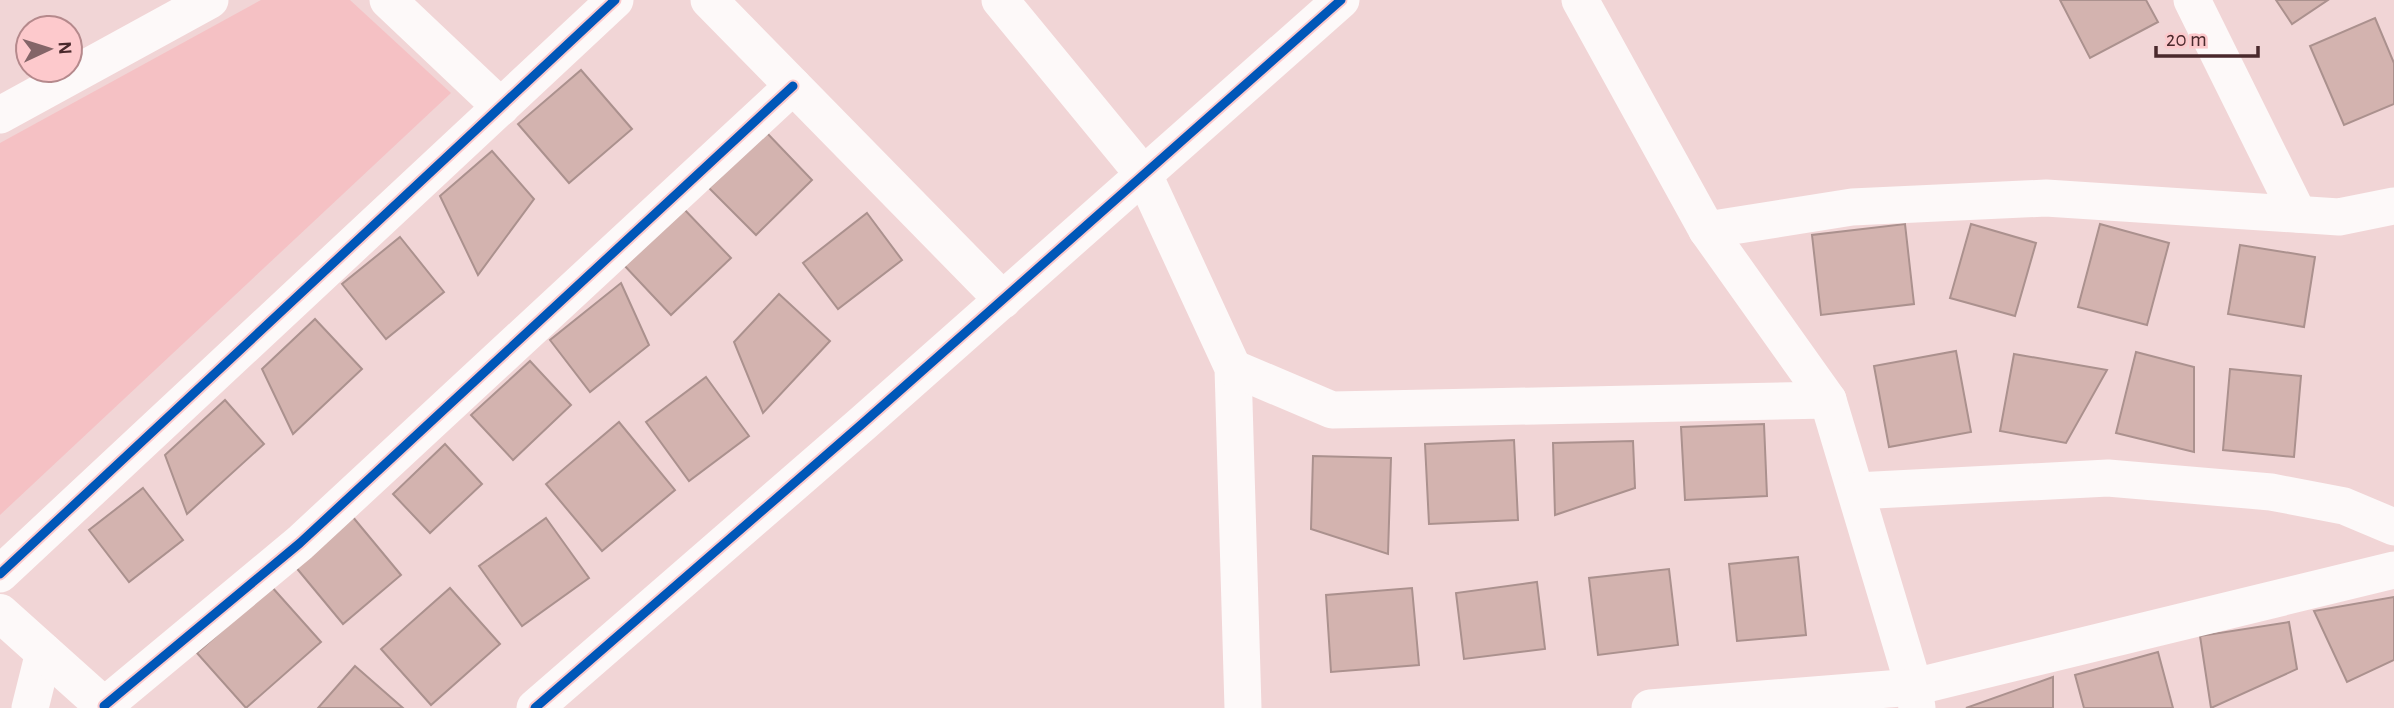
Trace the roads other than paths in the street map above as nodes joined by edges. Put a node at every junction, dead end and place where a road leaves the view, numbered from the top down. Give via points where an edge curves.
1 (209, 0) edge
2 (388, 0) edge
3 (615, 0) edge
4 (709, 0) edge
5 (1000, 0) edge
6 (1341, 0) edge
7 (1580, 0) edge
8 (2192, 0) edge
9 (793, 86) junction
10 (501, 107) junction
11 (0, 115) edge
12 (1144, 175) junction
13 (2394, 206) edge
14 (2298, 214) junction
15 (1707, 230) junction
16 (1003, 300) junction
17 (1233, 368) junction
18 (1828, 400) junction
19 (1856, 491) junction
20 (2394, 527) edge
21 (2394, 570) edge
22 (0, 574) edge
23 (0, 613) edge
24 (44, 652) junction
25 (1916, 697) edge
26 (105, 707) edge
27 (30, 708) edge
28 (534, 708) edge
29 (1243, 708) edge
30 (1650, 708) edge

1 - 11 street
2 - 10 street
3 - 10 street
4 - 9 street
5 - 12 street
6 - 12 street
7 - 15 street
8 - 14 street
9 - 16 street
9 - 26 street via 300,543
10 - 22 street
12 - 16 street
12 - 17 street
13 - 14 street via 2339,217
14 - 15 street via 2046,198 1852,207
15 - 18 street
16 - 28 street
17 - 18 street via 1332,410
17 - 29 street
18 - 19 street
19 - 20 street via 2108,478 2271,492 2344,506
19 - 25 street
21 - 25 street
23 - 24 street
24 - 26 street
24 - 27 street
25 - 30 street

